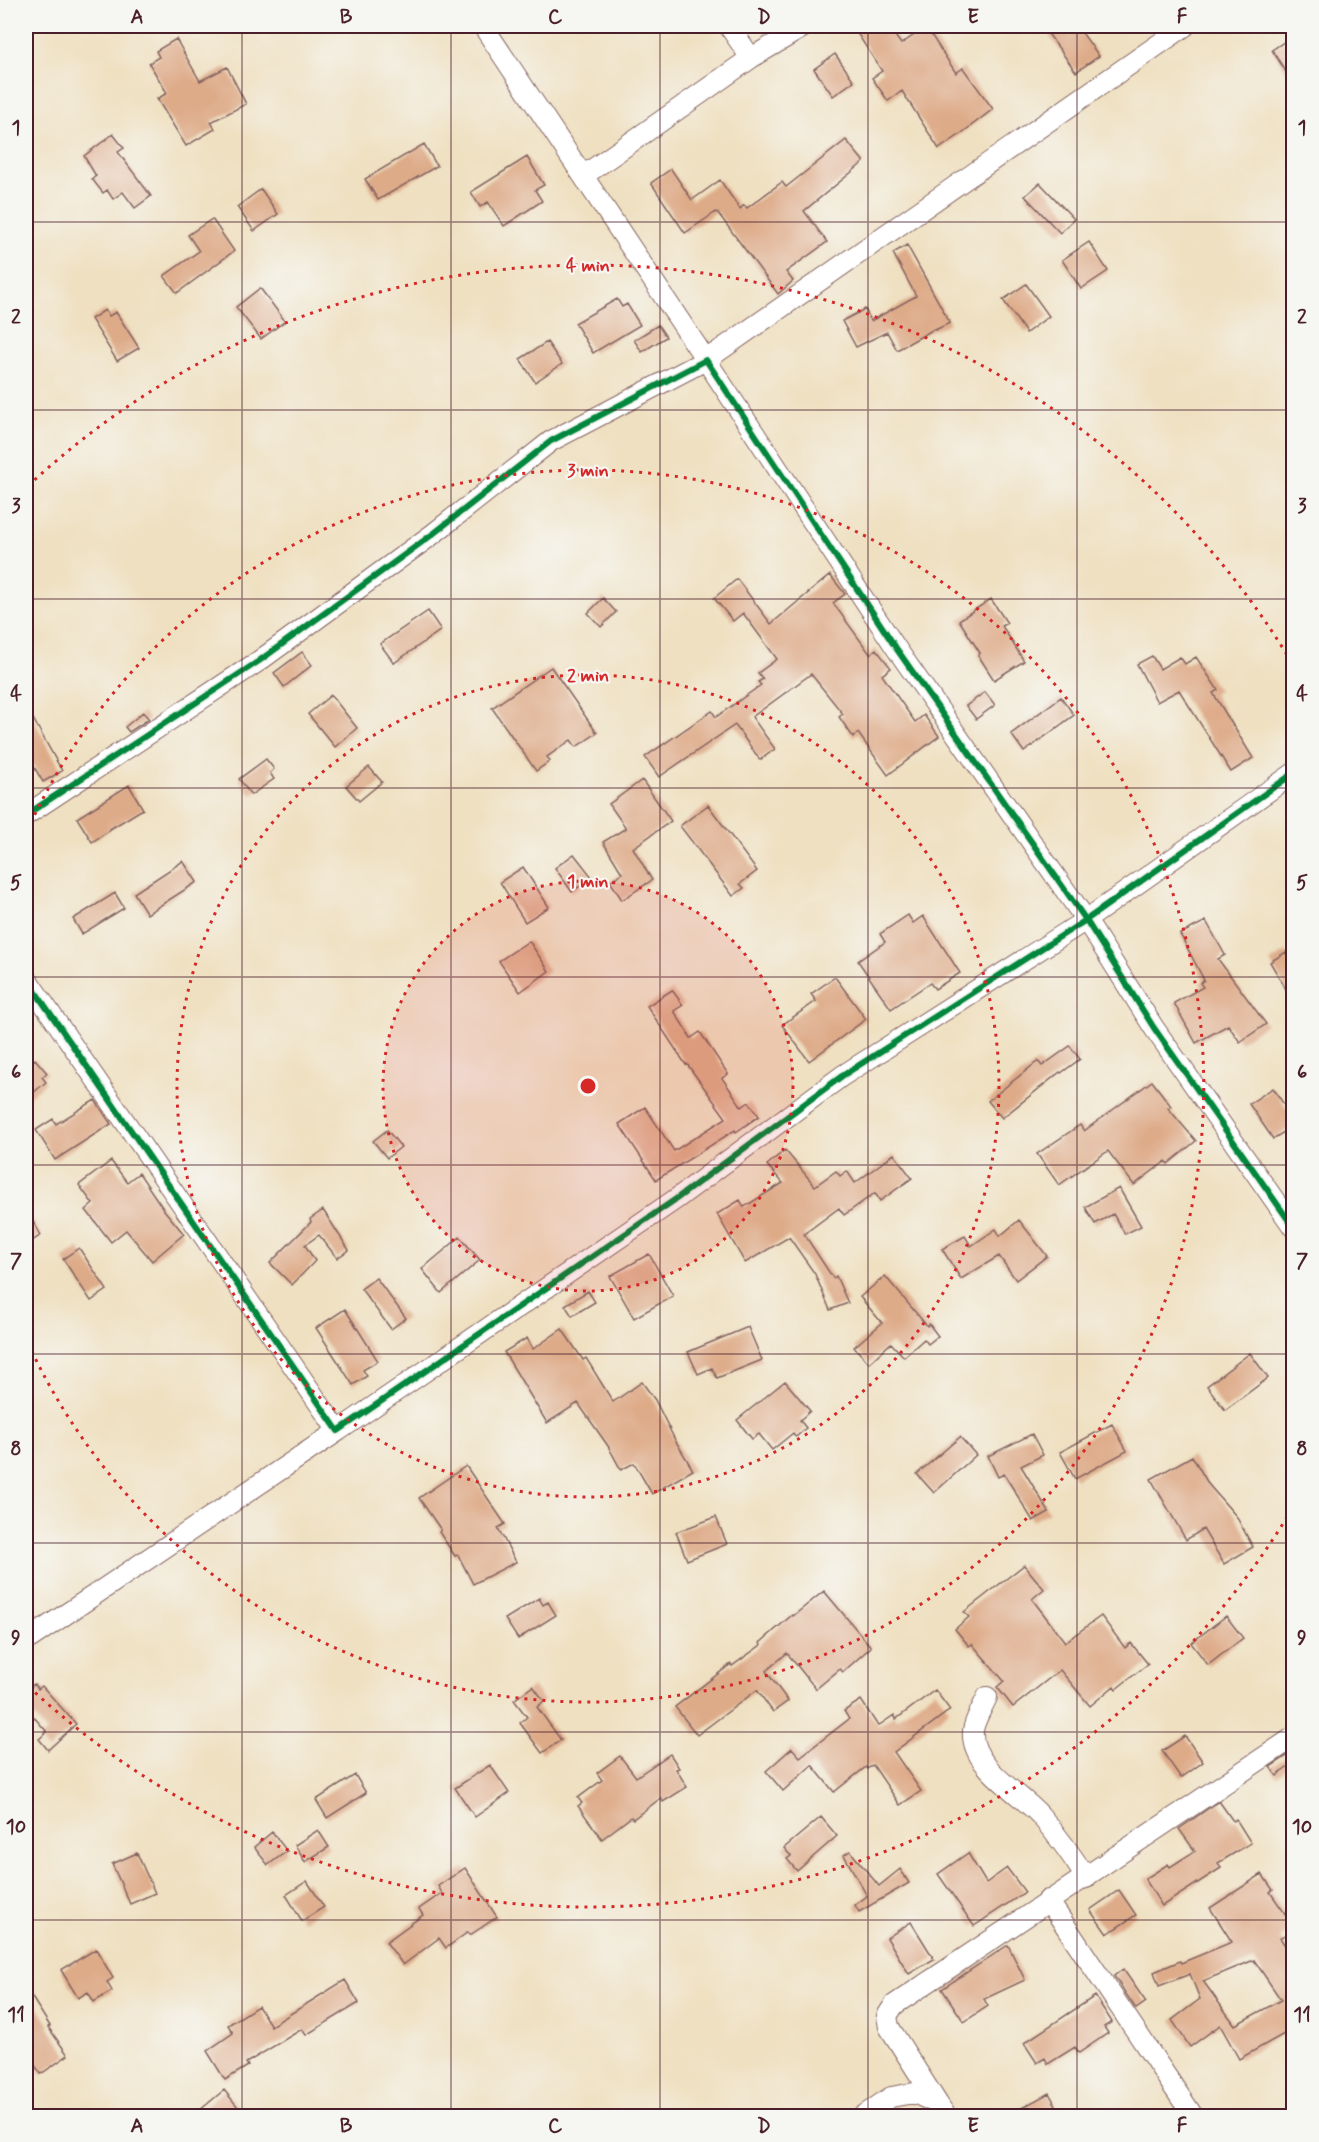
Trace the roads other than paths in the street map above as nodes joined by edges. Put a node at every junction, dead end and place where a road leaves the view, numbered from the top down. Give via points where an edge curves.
1 (483, 26) edge
2 (729, 26) edge
3 (806, 26) edge
4 (1185, 26) edge
5 (751, 58) junction
6 (583, 176) junction
7 (706, 360) junction
8 (1293, 773) edge
9 (26, 815) edge
10 (1086, 920) junction
11 (26, 978) edge
12 (1293, 1228) edge
13 (338, 1431) junction
14 (26, 1641) edge
15 (987, 1697) dead end
16 (1293, 1737) edge
17 (1086, 1878) junction
18 (1048, 1900) junction
19 (942, 2110) edge
20 (863, 2116) edge
21 (1192, 2116) edge

1 - 6 street
2 - 5 street
3 - 5 street
4 - 7 street
5 - 6 street
6 - 7 street
7 - 9 street via 551,441 433,534 259,661
7 - 10 street via 896,648
8 - 10 street
10 - 12 street via 1154,1028
10 - 13 street via 842,1076 676,1199
11 - 13 street
13 - 14 street
15 - 17 street via 973,1731 978,1754 1001,1782 1038,1812
16 - 17 street
17 - 18 street
18 - 19 street via 894,2005 887,2016 889,2027
18 - 21 street
19 - 20 street via 914,2094 891,2097

